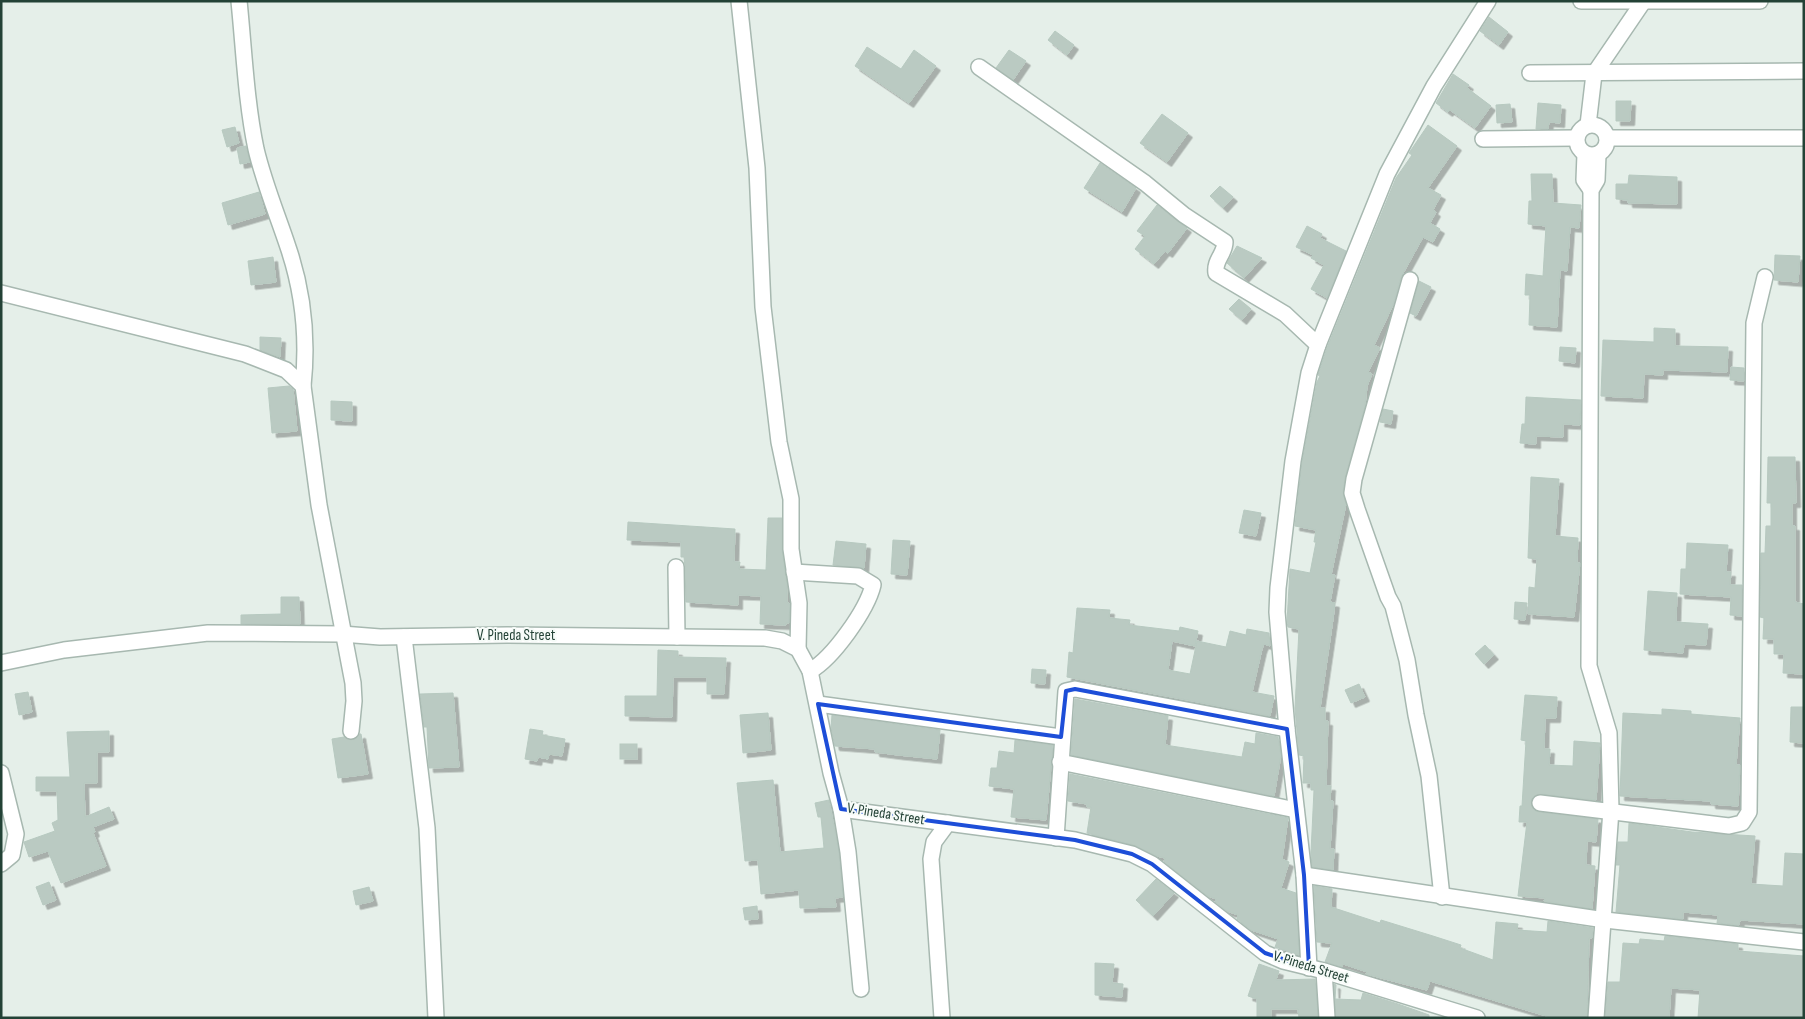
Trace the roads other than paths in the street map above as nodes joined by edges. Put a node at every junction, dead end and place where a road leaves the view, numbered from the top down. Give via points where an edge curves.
1 (239, 1) edge
2 (739, 1) edge
3 (1488, 1) edge
4 (1581, 1) edge
5 (1610, 1) edge
6 (1760, 1) edge
7 (1643, 2) edge
8 (1699, 2) edge
9 (979, 67) dead end
10 (1804, 71) edge
11 (1530, 73) dead end
12 (1594, 74) junction
13 (1588, 125) junction
14 (1576, 138) junction
15 (1607, 138) junction
16 (1804, 138) edge
17 (1483, 139) dead end
18 (1592, 154) junction
19 (1765, 277) dead end
20 (1410, 280) dead end
21 (1, 293) edge
22 (1318, 345) junction
23 (303, 386) junction
24 (676, 568) dead end
25 (794, 572) junction
26 (342, 634) junction
27 (404, 637) junction
28 (677, 637) junction
29 (798, 649) junction
30 (1, 663) edge
31 (810, 671) junction
32 (818, 704) junction
33 (1287, 729) junction
34 (351, 731) dead end
35 (1061, 737) junction
36 (1060, 762) junction
37 (1, 774) edge
38 (1540, 803) dead end
39 (842, 809) junction
40 (1296, 810) junction
41 (1612, 810) junction
42 (948, 823) junction
43 (1056, 838) junction
44 (1, 864) edge
45 (1304, 875) junction
46 (1442, 897) junction
47 (1605, 920) junction
48 (1804, 942) edge
49 (1316, 969) junction
50 (861, 989) dead end
51 (436, 1018) edge
52 (942, 1018) edge
53 (1327, 1018) edge
54 (1477, 1018) edge
55 (1596, 1018) edge

1 - 23 street via 256,147 301,300 305,352
2 - 25 street via 757,168 763,307 779,442 791,499
3 - 22 street via 1434,86 1386,174
4 - 5 street
5 - 7 street
6 - 8 street
7 - 8 street
7 - 12 street
9 - 22 street via 1225,242 1215,266 1216,273 1285,314
10 - 12 street
11 - 12 street
12 - 13 street
13 - 14 street via 1582,127
13 - 15 street via 1601,127
14 - 17 street
14 - 18 street via 1580,150
15 - 16 street
15 - 18 street via 1603,150
18 - 41 street via 1584,180 1591,190 1589,666 1609,733
19 - 41 street via 1754,324 1749,812 1742,823 1729,826
20 - 46 street via 1352,493 1363,531 1393,606 1405,652 1429,776
21 - 23 street via 245,354 286,370
22 - 33 street via 1309,373 1295,452 1278,588 1277,612
23 - 26 street via 310,453
24 - 28 street
25 - 29 street via 799,603
25 - 31 street via 858,576 873,585 870,598 838,645
26 - 27 street, V. Pineda Street
26 - 30 street, V. Pineda Street via 208,633 64,650
26 - 34 street via 353,683
27 - 28 street, V. Pineda Street
27 - 51 street via 427,828
28 - 29 street, V. Pineda Street via 765,638 782,641
29 - 31 street, V. Pineda Street
31 - 32 street, V. Pineda Street
32 - 35 street
32 - 39 street, V. Pineda Street via 824,743
33 - 35 street via 1075,689 1066,691
33 - 40 street
35 - 36 street
36 - 40 street
36 - 43 street
37 - 44 street via 16,834 12,856
38 - 41 street
39 - 42 street, V. Pineda Street
39 - 50 street
40 - 45 street
41 - 47 street
42 - 43 street, V. Pineda Street
42 - 52 street via 934,842 932,859
43 - 49 street, V. Pineda Street via 1132,854 1152,864 1264,953
45 - 46 street
45 - 49 street
46 - 47 street
47 - 48 street
47 - 55 street
49 - 53 street
49 - 54 street, V. Pineda Street

